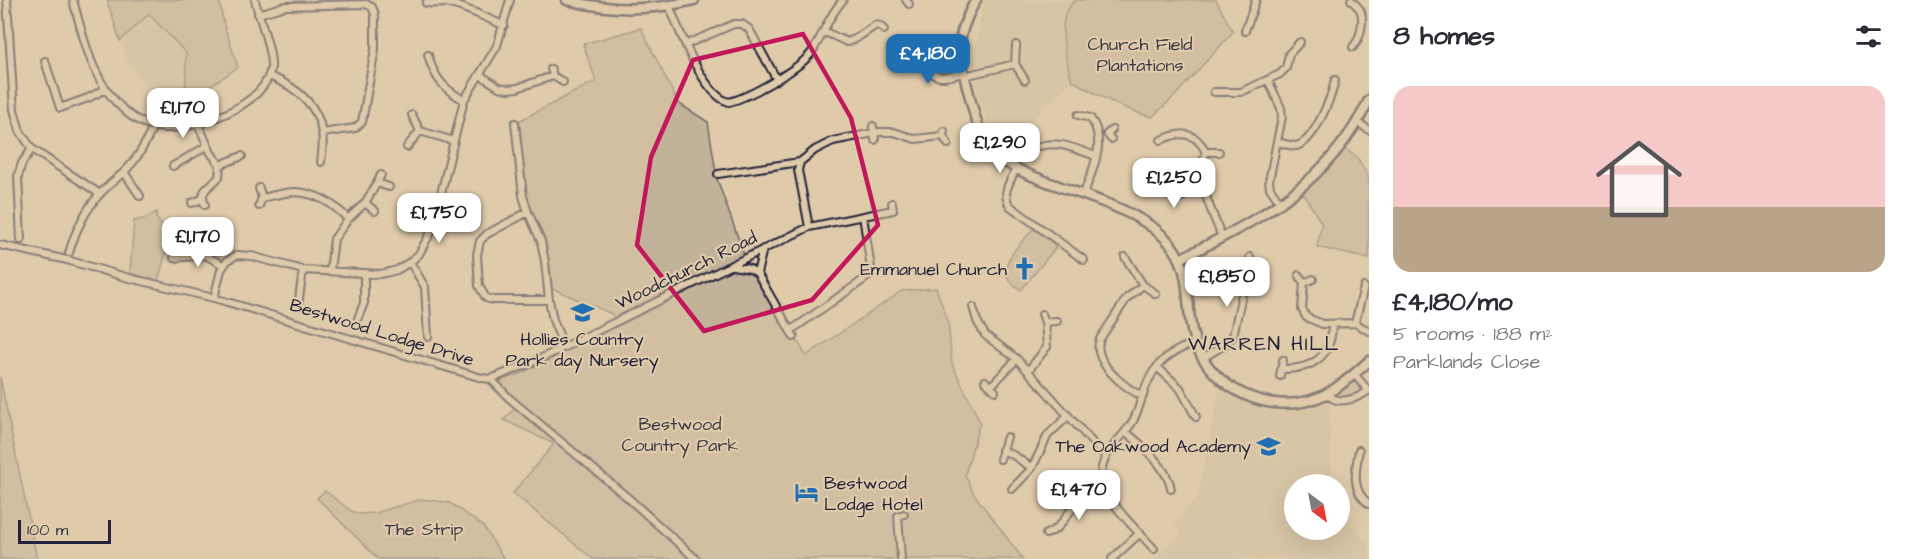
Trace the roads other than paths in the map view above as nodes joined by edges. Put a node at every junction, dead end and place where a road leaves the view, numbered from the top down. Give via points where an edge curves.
1 (7, 0) edge
2 (74, 0) edge
3 (255, 0) edge
4 (510, 0) edge
5 (567, 0) edge
6 (694, 0) edge
7 (843, 0) edge
8 (976, 0) edge
9 (1256, 0) edge
10 (1352, 0) edge
11 (426, 3) dead end
12 (669, 5) junction
13 (258, 14) junction
14 (1248, 23) junction
15 (504, 25) junction
16 (1255, 26) dead end
17 (884, 30) dead end
18 (824, 31) junction
19 (1245, 31) dead end
20 (1350, 33) dead end
21 (1359, 38) junction
22 (1300, 42) dead end
23 (687, 44) junction
24 (1016, 45) dead end
25 (923, 46) dead end
26 (1353, 48) dead end
27 (1294, 49) junction
28 (925, 54) junction
29 (1300, 54) dead end
30 (428, 55) dead end
31 (917, 56) dead end
32 (45, 62) dead end
33 (1015, 64) junction
34 (432, 72) junction
35 (426, 75) dead end
36 (480, 75) junction
37 (964, 75) junction
38 (269, 76) junction
39 (777, 80) junction
40 (1025, 80) dead end
41 (1268, 80) junction
42 (1335, 80) dead end
43 (563, 82) dead end
44 (1227, 84) dead end
45 (106, 89) junction
46 (1333, 91) junction
47 (1214, 92) dead end
48 (1227, 93) junction
49 (1340, 93) dead end
50 (464, 100) junction
51 (1369, 100) edge
52 (1087, 106) dead end
53 (412, 115) dead end
54 (1357, 122) junction
55 (515, 123) dead end
56 (198, 124) junction
57 (153, 126) junction
58 (1369, 130) edge
59 (420, 131) junction
60 (322, 133) junction
61 (1110, 134) dead end
62 (1098, 135) junction
63 (1161, 140) dead end
64 (454, 141) junction
65 (1277, 142) junction
66 (1043, 143) dead end
67 (948, 144) dead end
68 (207, 146) junction
69 (407, 147) dead end
70 (32, 149) junction
71 (1205, 152) junction
72 (1219, 152) dead end
73 (242, 156) dead end
74 (1096, 156) junction
75 (321, 162) dead end
76 (800, 162) junction
77 (220, 165) junction
78 (173, 166) dead end
79 (1016, 169) junction
80 (124, 172) junction
81 (718, 173) dead end
82 (381, 175) dead end
83 (1146, 180) dead end
84 (377, 183) junction
85 (1204, 186) junction
86 (389, 187) dead end
87 (259, 188) dead end
88 (100, 194) junction
89 (130, 195) dead end
90 (1083, 195) junction
91 (262, 198) junction
92 (1181, 198) junction
93 (892, 202) dead end
94 (192, 203) dead end
95 (365, 203) junction
96 (1281, 204) junction
97 (259, 206) dead end
98 (1184, 207) dead end
99 (375, 211) dead end
100 (528, 212) junction
101 (863, 216) junction
102 (348, 219) junction
103 (809, 226) junction
104 (1222, 237) junction
105 (21, 240) dead end
106 (0, 245) edge
107 (763, 249) junction
108 (69, 253) dead end
109 (1082, 255) dead end
110 (186, 256) junction
111 (1125, 257) dead end
112 (174, 258) dead end
113 (1180, 259) junction
114 (1136, 260) dead end
115 (410, 262) junction
116 (1252, 263) dead end
117 (188, 264) dead end
118 (1130, 264) junction
119 (224, 265) junction
120 (730, 266) junction
121 (303, 270) junction
122 (330, 271) junction
123 (364, 273) junction
124 (757, 273) junction
125 (1299, 275) dead end
126 (1205, 277) dead end
127 (1313, 279) dead end
128 (1245, 283) junction
129 (1304, 283) junction
130 (1143, 285) junction
131 (1364, 287) dead end
132 (1156, 294) dead end
133 (1366, 296) edge
134 (299, 297) junction
135 (214, 298) junction
136 (308, 299) dead end
137 (549, 300) junction
138 (298, 306) dead end
139 (983, 312) dead end
140 (1303, 313) junction
141 (1042, 314) dead end
142 (1294, 316) dead end
143 (358, 318) dead end
144 (1057, 321) dead end
145 (1045, 322) junction
146 (1355, 323) junction
147 (1332, 324) junction
148 (1369, 331) edge
149 (428, 337) dead end
150 (1196, 343) junction
151 (564, 347) junction
152 (1203, 358) junction
153 (1017, 359) junction
154 (1283, 360) dead end
155 (1369, 361) edge
156 (1157, 367) junction
157 (1028, 371) junction
158 (1354, 374) junction
159 (491, 379) junction
160 (990, 386) dead end
161 (1369, 390) edge
162 (1327, 394) junction
163 (1143, 396) junction
164 (1192, 409) junction
165 (1185, 412) dead end
166 (1068, 416) junction
167 (1196, 417) dead end
168 (1125, 432) junction
169 (1007, 437) dead end
170 (1002, 450) junction
171 (1356, 454) dead end
172 (1106, 455) junction
173 (1000, 459) dead end
174 (1032, 468) junction
175 (1173, 484) dead end
176 (1023, 490) dead end
177 (1106, 490) junction
178 (1369, 504) edge
179 (904, 514) dead end
180 (1054, 531) junction
181 (1140, 533) junction
182 (1046, 534) dead end
183 (1057, 538) dead end
184 (1154, 549) dead end
185 (696, 559) edge
186 (900, 559) edge
187 (1112, 559) edge

1 - 70 street via 14,110 20,131
2 - 45 street via 89,55
3 - 13 street
4 - 15 street
5 - 12 street via 615,9
6 - 12 street
7 - 18 street
8 - 37 street via 959,38
9 - 14 street
10 - 21 street via 1361,12
11 - 15 street via 435,8 444,3 469,10
12 - 23 street
13 - 38 street via 270,58
13 - 60 street via 285,6 372,7 375,49 362,122 356,128
14 - 16 street
14 - 19 street
15 - 36 street
17 - 18 street via 876,26 848,42
18 - 39 street via 806,59
20 - 21 street
21 - 26 street
22 - 27 street
23 - 39 street via 742,24 749,29
23 - 39 street via 703,80 725,102
24 - 33 street
25 - 28 street
27 - 29 street
27 - 41 street via 1284,71
28 - 31 street
28 - 37 street via 936,76
30 - 34 street
32 - 45 street via 60,108
33 - 37 street
33 - 40 street
34 - 35 street
34 - 50 street via 449,92
36 - 43 street via 509,89 552,73
36 - 50 street
37 - 79 street via 984,138
38 - 56 street via 246,102
38 - 60 street via 302,95 312,107
41 - 48 street via 1245,91
41 - 65 street via 1282,112
42 - 46 street
44 - 48 street
45 - 57 street via 126,112
46 - 49 street
46 - 65 street via 1323,115 1304,141 1296,146
47 - 48 street
50 - 64 street
51 - 54 street
52 - 62 street via 1081,115 1093,121
53 - 59 street
54 - 58 street
54 - 96 street via 1319,171
55 - 100 street
56 - 57 street
56 - 68 street
57 - 80 street
59 - 64 street
59 - 69 street
60 - 75 street
61 - 62 street
62 - 74 street
63 - 71 street via 1174,131 1186,134 1202,145
64 - 115 street via 432,230
65 - 96 street via 1269,181
66 - 74 street via 1065,145
67 - 76 street via 944,134 915,139 894,132 874,133 833,141
68 - 77 street
68 - 78 street via 182,166
70 - 88 street
70 - 105 street via 18,176
71 - 72 street
71 - 85 street via 1200,169
73 - 77 street
74 - 90 street
76 - 81 street
76 - 103 street via 798,170
77 - 94 street via 219,177 203,194 204,202
79 - 90 street
79 - 109 street via 1006,193 1008,203
80 - 88 street
80 - 89 street via 138,193
82 - 84 street
83 - 92 street via 1143,187
84 - 86 street
84 - 95 street
85 - 92 street
85 - 104 street
87 - 91 street
88 - 108 street via 78,227
90 - 113 street via 1147,224 1166,239
91 - 97 street
91 - 102 street via 295,192 323,195
92 - 98 street
93 - 101 street, Woodchurch Road via 893,210
95 - 99 street
95 - 102 street
96 - 104 street
100 - 137 street via 541,241
100 - 137 street via 480,241 479,286 486,298 493,300
101 - 103 street, Woodchurch Road
101 - 124 street via 869,276 792,334
102 - 122 street via 334,238
103 - 107 street, Woodchurch Road
104 - 113 street
106 - 135 street, Bestwood Lodge Drive
107 - 120 street, Woodchurch Road
107 - 124 street
110 - 112 street
110 - 117 street
110 - 119 street via 205,255
111 - 118 street
113 - 150 street via 1188,284
114 - 118 street
115 - 123 street via 397,270
115 - 149 street via 425,287 430,320
116 - 128 street
118 - 130 street
119 - 121 street via 244,254
119 - 135 street
120 - 124 street
120 - 151 street, Woodchurch Road
121 - 122 street
121 - 134 street
122 - 123 street
123 - 143 street via 364,303
125 - 129 street
126 - 128 street via 1205,287 1228,280
127 - 129 street
128 - 152 street via 1233,336
129 - 140 street
130 - 132 street
130 - 163 street via 1127,298 1100,339 1098,349 1121,383
131 - 133 street
133 - 146 street
134 - 136 street
134 - 138 street
135 - 159 street, Bestwood Lodge Drive
137 - 151 street
139 - 153 street via 974,311 985,335
140 - 142 street
140 - 147 street via 1314,321
141 - 145 street
144 - 145 street
145 - 157 street via 1047,347
146 - 147 street
146 - 148 street
147 - 154 street via 1331,341 1322,356 1307,366 1280,373
150 - 152 street
150 - 156 street via 1173,353
151 - 159 street, Woodchurch Road
152 - 162 street via 1226,384 1260,401 1293,403
153 - 157 street
153 - 160 street
155 - 158 street
156 - 163 street
156 - 164 street via 1180,388
157 - 166 street
158 - 161 street
158 - 162 street
159 - 185 street, Bestwood Lodge Drive
161 - 162 street via 1355,398 1336,400
163 - 168 street
164 - 165 street
164 - 167 street
166 - 172 street
166 - 174 street via 1048,435
168 - 172 street
168 - 175 street
169 - 170 street
170 - 173 street
170 - 174 street
171 - 178 street via 1354,482
172 - 177 street via 1102,476
174 - 176 street via 1015,487
177 - 180 street via 1076,505
177 - 181 street
179 - 186 street via 898,516
180 - 182 street
180 - 183 street
181 - 184 street
181 - 187 street

